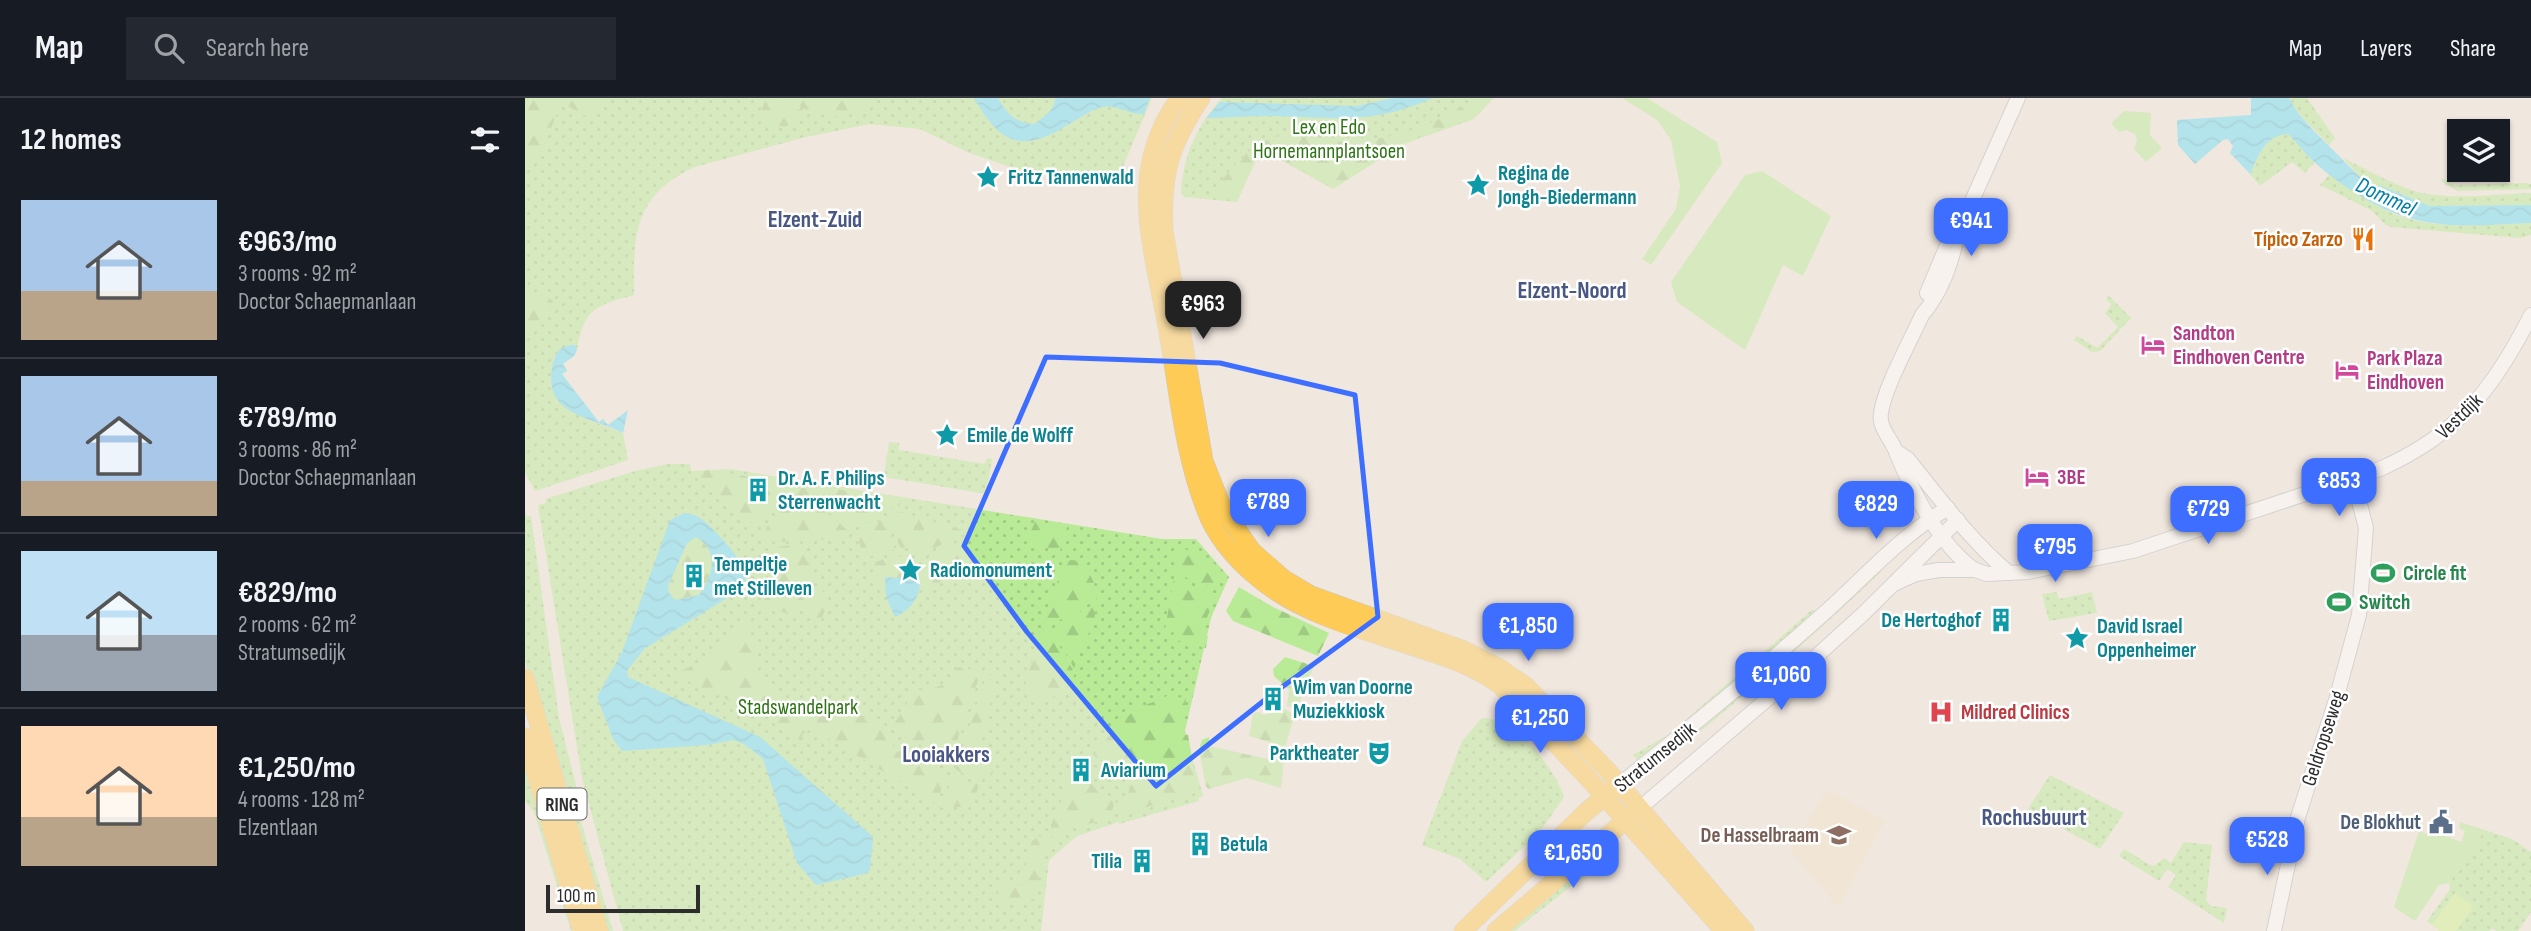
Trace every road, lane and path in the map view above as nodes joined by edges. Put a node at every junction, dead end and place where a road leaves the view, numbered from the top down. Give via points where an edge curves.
1 (1180, 98) edge
2 (1201, 98) edge
3 (2018, 99) edge
4 (2531, 315) edge
5 (1896, 452) junction
6 (2349, 480) junction
7 (1953, 514) junction
8 (1931, 519) junction
9 (1942, 534) junction
10 (1975, 570) junction
11 (2009, 573) junction
12 (1893, 584) junction
13 (525, 678) edge
14 (525, 737) edge
15 (1620, 785) junction
16 (1605, 797) junction
17 (1640, 808) junction
18 (1625, 821) junction
19 (582, 931) edge
20 (599, 931) edge
21 (1463, 931) edge
22 (1496, 931) edge
23 (1724, 931) edge
24 (1745, 931) edge
25 (2274, 931) edge

1 - 16 main road via 1165,121 1150,162 1149,216 1191,465 1211,521 1246,568 1289,599 1486,674
2 - 15 main road via 1176,140 1168,164 1164,231 1204,461 1223,509 1262,561 1311,596 1464,650 1526,685
3 - 5 street via 1958,232 1946,248 1887,393 1880,414
4 - 6 street, Vestdijk via 2493,381 2453,425 2413,454
5 - 7 street via 1908,459
5 - 8 street
6 - 11 street, Vestdijk via 2168,541
6 - 25 street, Geldropseweg via 2365,519 2359,615 2298,817
7 - 8 street, Stratumsedijk
7 - 9 street, Stratumsedijk
7 - 11 street
8 - 9 street
8 - 15 street, Stratumsedijk
9 - 10 street
9 - 12 street, Stratumsedijk
10 - 11 street, Vestdijk
10 - 12 street, Vestdijk via 1939,570
12 - 17 street, Stratumsedijk via 1769,699
13 - 20 main road, RING
14 - 19 main road, RING
15 - 16 main road, Stratumsedijk
15 - 17 main road
16 - 18 main road
16 - 21 main road, Stratumsedijk
17 - 18 main road, Stratumsedijk
17 - 24 main road
18 - 22 main road, Stratumsedijk
18 - 23 main road

